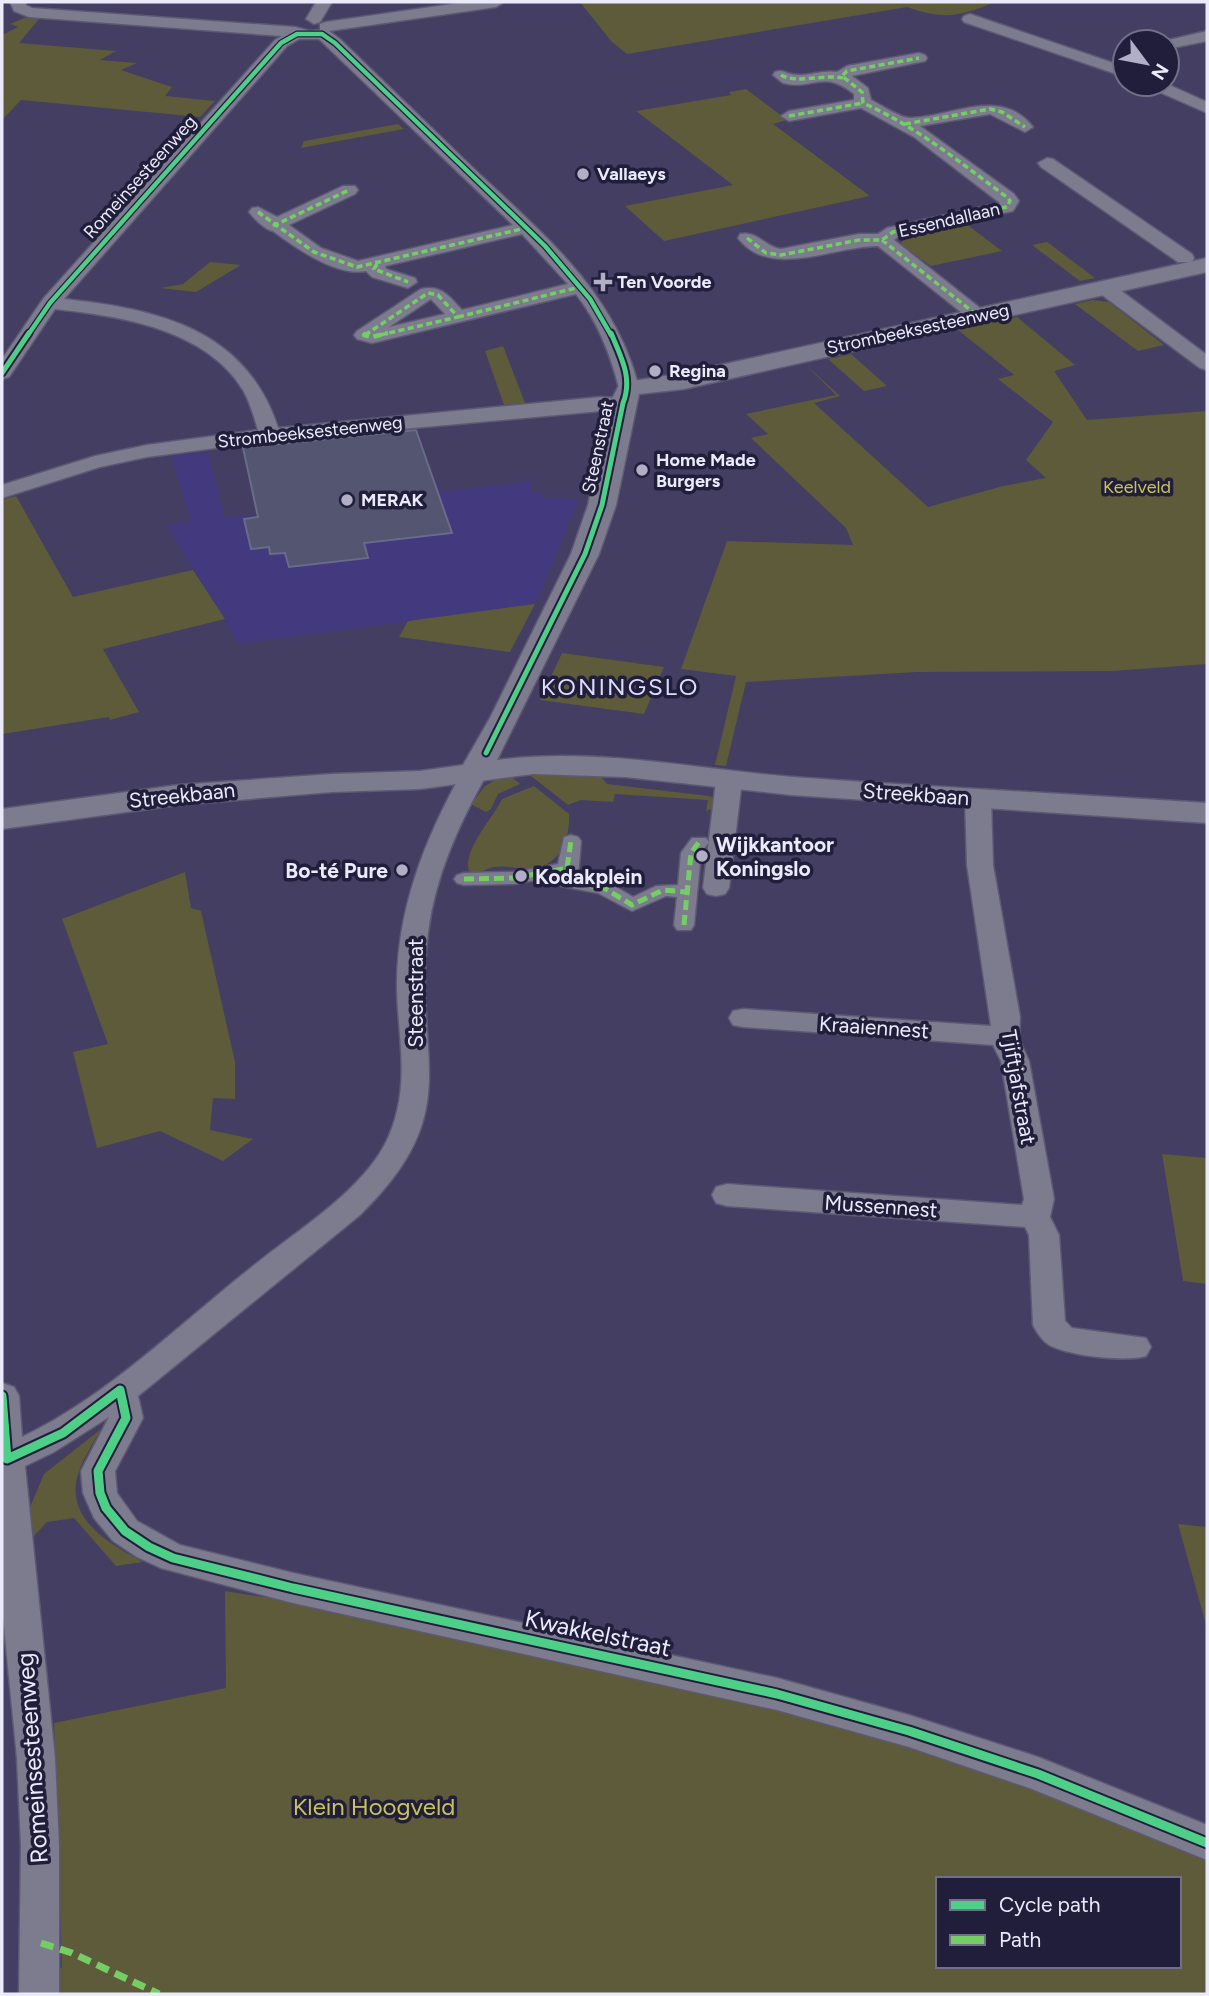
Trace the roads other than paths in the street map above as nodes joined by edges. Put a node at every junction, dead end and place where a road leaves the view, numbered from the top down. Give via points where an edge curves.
1 (324, 2) edge
2 (496, 2) edge
3 (18, 5) edge
4 (970, 19) dead end
5 (321, 27) junction
6 (296, 33) junction
7 (1207, 36) edge
8 (1181, 41) edge
9 (919, 58) dead end
10 (1111, 60) edge
11 (1102, 64) junction
12 (1111, 67) edge
13 (781, 75) dead end
14 (844, 78) junction
15 (1181, 96) edge
16 (863, 103) junction
17 (1207, 108) edge
18 (789, 116) dead end
19 (905, 124) junction
20 (1025, 127) dead end
21 (1048, 163) dead end
22 (349, 190) dead end
23 (258, 212) dead end
24 (273, 226) junction
25 (526, 228) junction
26 (747, 238) dead end
27 (882, 240) junction
28 (1196, 262) edge
29 (377, 264) junction
30 (408, 282) dead end
31 (580, 287) junction
32 (1105, 288) junction
33 (50, 303) junction
34 (978, 316) junction
35 (459, 318) dead end
36 (1207, 364) edge
37 (2, 373) edge
38 (626, 395) junction
39 (270, 435) junction
40 (2, 492) edge
41 (480, 764) junction
42 (729, 781) junction
43 (978, 798) junction
44 (1207, 813) edge
45 (2, 819) edge
46 (571, 841) dead end
47 (699, 842) dead end
48 (567, 868) junction
49 (464, 879) dead end
50 (716, 888) dead end
51 (687, 892) junction
52 (684, 925) dead end
53 (743, 1018) dead end
54 (1005, 1036) junction
55 (727, 1195) dead end
56 (1035, 1217) junction
57 (1135, 1347) dead end
58 (120, 1390) junction
59 (2, 1396) edge
60 (7, 1459) junction
61 (1207, 1843) edge
62 (39, 1994) edge

1 - 5 street
2 - 5 street
3 - 6 street via 35,13
4 - 11 street
5 - 6 street via 310,36
5 - 25 street, Steenstraat
6 - 33 street, Romeinsesteenweg via 281,43
7 - 8 street
9 - 14 street via 847,71
10 - 11 street
11 - 12 street
13 - 14 street via 789,80 823,75
14 - 16 street, Essendallaan via 862,92
15 - 17 street
16 - 18 street
16 - 19 street, Essendallaan
19 - 20 street via 990,109
19 - 27 street, Essendallaan via 1008,198 1009,204 893,232
21 - 28 street, Strombeeksesteenweg
22 - 24 street
23 - 24 street
24 - 29 street via 340,262 357,267
25 - 29 street
25 - 31 street, Steenstraat
26 - 27 street, Essendallaan via 766,253 781,256 859,240
27 - 34 street, Essendallaan
28 - 32 street, Strombeeksesteenweg
29 - 30 street via 374,269 379,273
31 - 35 street
31 - 38 street, Steenstraat via 616,346
32 - 34 street, Strombeeksesteenweg
32 - 36 street
33 - 37 street, Romeinsesteenweg
33 - 39 street via 129,314 206,345 236,367 250,385
34 - 38 street, Strombeeksesteenweg
38 - 39 street, Strombeeksesteenweg via 601,402
38 - 41 street, Steenstraat via 602,505 585,554
39 - 40 street, Strombeeksesteenweg via 113,457
41 - 42 street, Streekbaan via 625,768
41 - 45 street, Streekbaan via 419,780 178,795
41 - 58 street, Steenstraat via 434,851 416,919 411,989 416,1085 407,1128 392,1159 358,1199
42 - 43 street, Streekbaan
42 - 50 street
43 - 44 street, Streekbaan
43 - 54 street, Tjiftjafstraat via 980,865 1006,1017
46 - 48 street
47 - 51 street via 691,853
48 - 49 street via 514,878
48 - 51 street via 568,883 604,888 632,905 663,890
51 - 52 street
53 - 54 street, Kraaiennest
54 - 56 street, Tjiftjafstraat via 1015,1061 1039,1199
55 - 56 street, Mussennest
56 - 57 street, Tjiftjafstraat via 1044,1235 1049,1322 1054,1332 1071,1340
58 - 60 street, Steenstraat via 63,1433
58 - 61 street, Kwakkelstraat via 126,1418 97,1471 100,1493 125,1531 173,1558 777,1693 1038,1774
59 - 60 street, Romeinsesteenweg
60 - 62 street, Romeinsesteenweg via 36,1758

